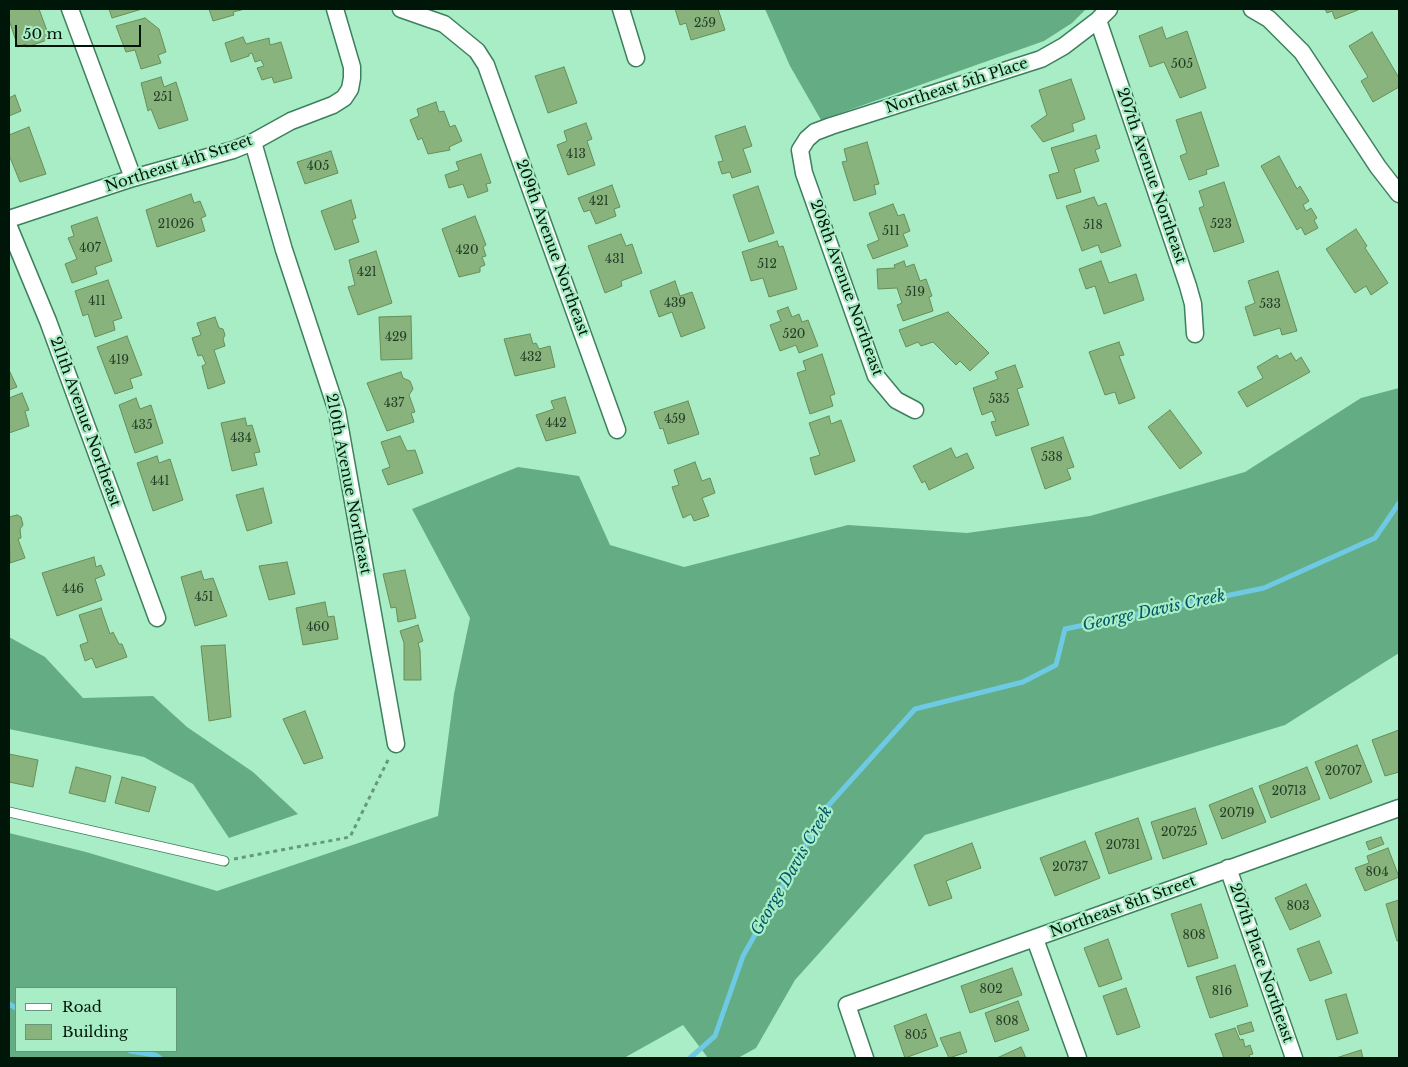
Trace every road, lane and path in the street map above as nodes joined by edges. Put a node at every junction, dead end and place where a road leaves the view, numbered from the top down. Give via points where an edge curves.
1 (70, 9) edge
2 (335, 9) edge
3 (400, 9) edge
4 (621, 9) edge
5 (1252, 9) edge
6 (1104, 14) edge
7 (636, 58) dead end
8 (253, 142) junction
9 (800, 150) joint
10 (132, 178) junction
11 (1399, 194) edge
12 (9, 219) edge
13 (9, 227) edge
14 (1195, 334) dead end
15 (915, 410) dead end
16 (617, 430) dead end
17 (157, 618) dead end
18 (396, 744) joint
19 (1399, 808) edge
20 (9, 812) edge
21 (224, 861) joint
22 (1228, 868) junction
23 (1035, 939) junction
24 (865, 1058) edge
25 (1078, 1058) edge
26 (1294, 1058) edge

1 - 10 street
2 - 8 street, Northeast 4th Street via 352,67 350,89 333,105 272,130
3 - 16 street, 209th Avenue Northeast via 444,24 477,51 486,65
4 - 7 street
5 - 11 street via 1269,20 1302,52
6 - 9 street, Northeast 5th Place via 1064,46 1041,59 830,126 807,139
6 - 14 street, 207th Avenue Northeast via 1188,286
8 - 10 street, Northeast 4th Street
8 - 18 street, 210th Avenue Northeast via 284,250 337,411
9 - 15 street, 208th Avenue Northeast via 804,172 876,376 896,400
10 - 12 street, Northeast 4th Street
13 - 17 street, 211th Avenue Northeast via 48,321
18 - 21 path via 350,837
19 - 22 street, Northeast 8th Street
20 - 21 lane
22 - 23 street, Northeast 8th Street
22 - 26 street, 207th Place Northeast
23 - 24 street, Northeast 8th Street via 846,1005
23 - 25 street

